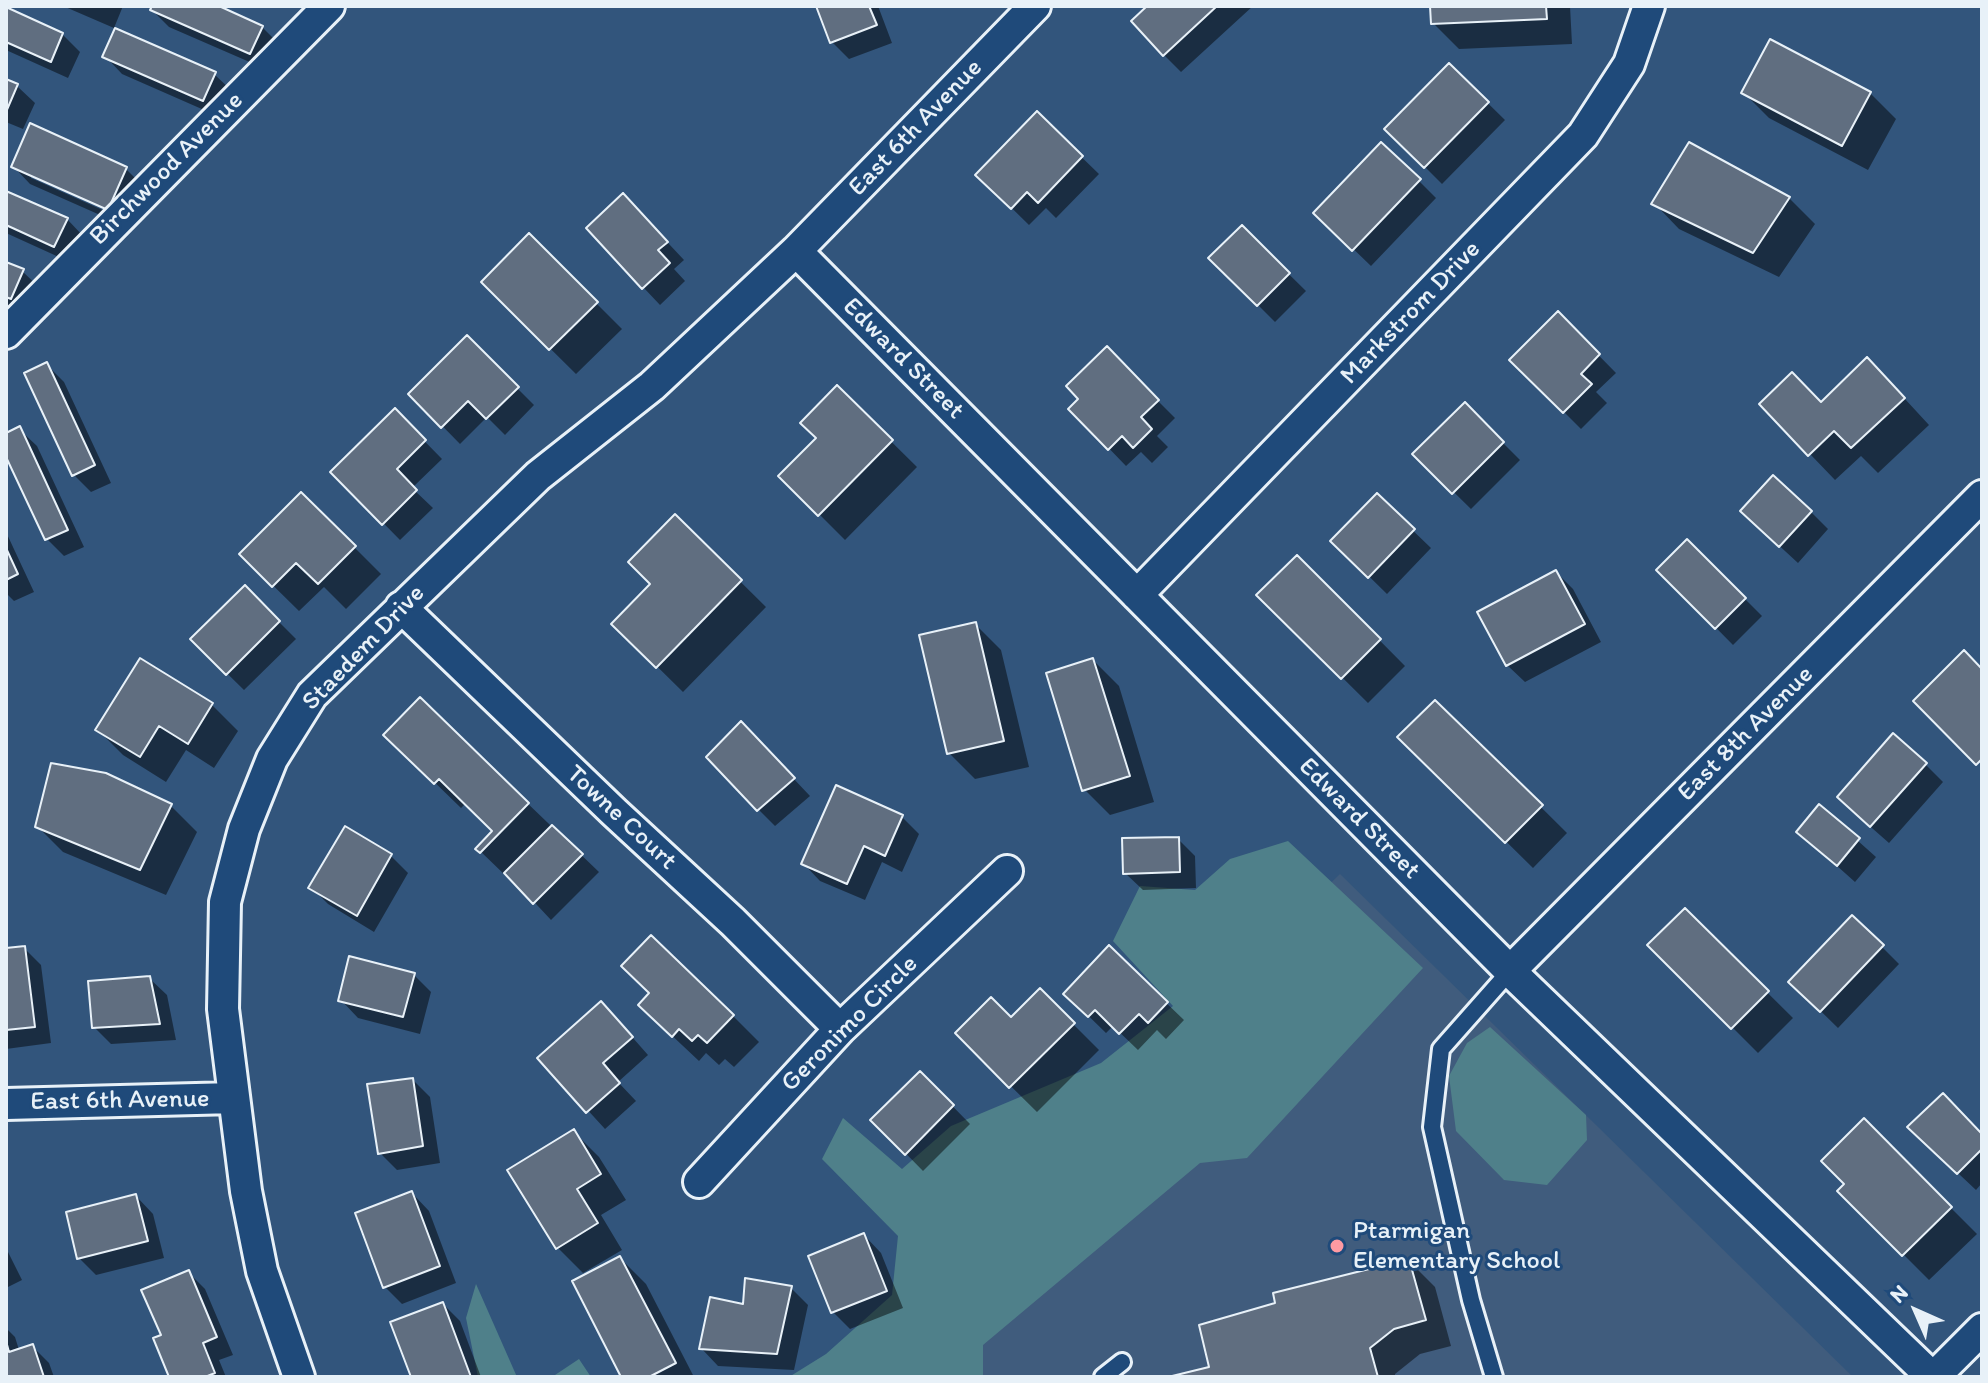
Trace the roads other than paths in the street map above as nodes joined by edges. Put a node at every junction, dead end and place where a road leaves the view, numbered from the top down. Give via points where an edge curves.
1 (329, 6) edge
2 (1035, 6) edge
3 (1649, 6) edge
4 (796, 251) junction
5 (6, 333) edge
6 (1982, 496) edge
7 (1137, 595) junction
8 (401, 607) junction
9 (1007, 871) dead end
10 (1510, 971) junction
11 (840, 1029) junction
12 (234, 1098) junction
13 (6, 1104) edge
14 (699, 1182) dead end
15 (1982, 1329) edge
16 (1122, 1362) dead end
17 (299, 1377) edge
18 (1103, 1377) edge
19 (1494, 1377) edge
20 (1933, 1377) edge

1 - 5 street, Birchwood Avenue
2 - 4 street, East 6th Avenue
3 - 7 street, Markstrom Drive via 1629,64 1583,135
4 - 7 street, Edward Street
4 - 8 street, Staedem Drive via 652,386 538,476
6 - 10 street, East 8th Avenue
7 - 10 street, Edward Street
8 - 11 street, Towne Court
8 - 12 street, Staedem Drive via 312,695 272,759 244,829 225,902 223,1009
9 - 11 street, Geronimo Circle
10 - 19 lane via 1441,1049 1432,1127
10 - 20 street, Edward Street
11 - 14 street, Geronimo Circle
12 - 13 street, East 6th Avenue
12 - 17 street, Staedem Drive via 262,1271
15 - 20 street
16 - 18 lane

